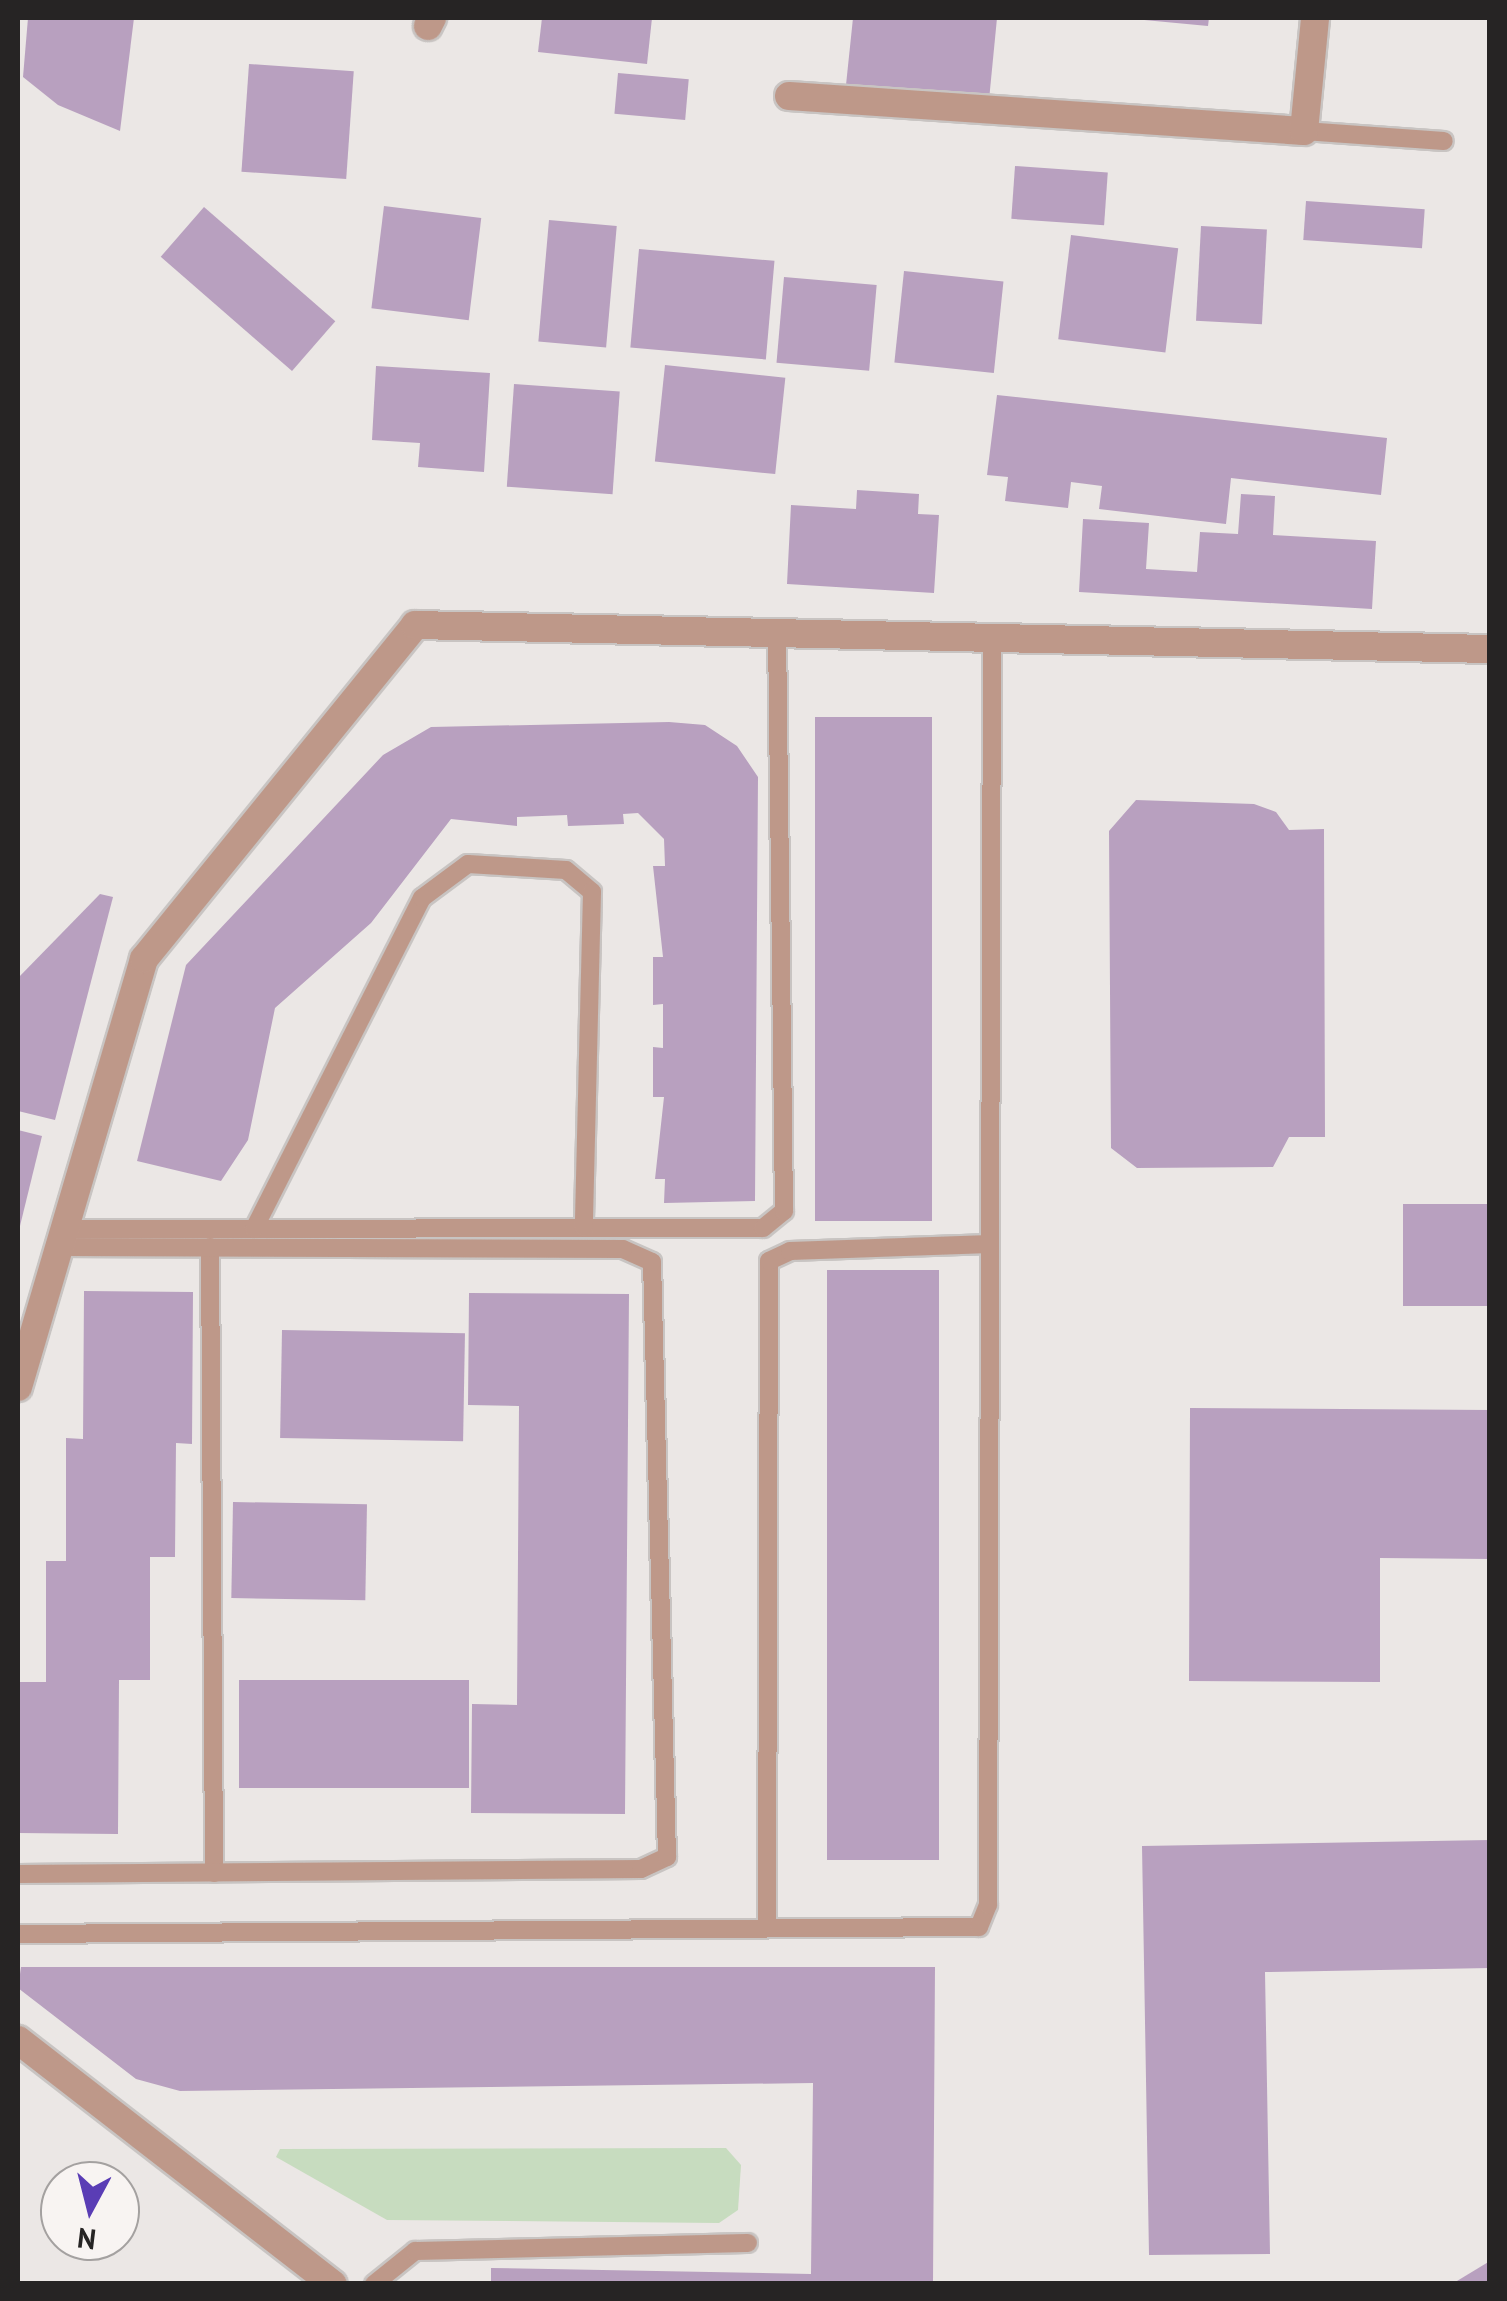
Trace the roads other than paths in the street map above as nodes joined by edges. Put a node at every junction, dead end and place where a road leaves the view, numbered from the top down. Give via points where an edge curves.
1 (1315, 18) edge
2 (790, 96) dead end
3 (1304, 131) junction
4 (1444, 141) dead end
5 (777, 630) junction
6 (992, 634) junction
7 (1490, 649) edge
8 (584, 1228) junction
9 (254, 1229) junction
10 (60, 1238) junction
11 (990, 1244) junction
12 (210, 1247) junction
13 (18, 1387) edge
14 (214, 1873) junction
15 (18, 1874) edge
16 (767, 1926) junction
17 (18, 1934) edge
18 (18, 2040) edge
19 (748, 2243) dead end
20 (332, 2284) edge
21 (374, 2284) edge

1 - 3 street
2 - 3 street
3 - 4 lane
5 - 6 street
5 - 8 lane via 784,1210 763,1228
5 - 10 street via 415,625 144,959
6 - 7 street
6 - 11 lane
8 - 9 lane
8 - 9 lane via 592,892 566,870 468,864 422,898
9 - 10 lane
10 - 12 lane
10 - 13 street
11 - 16 lane via 790,1251 769,1261
11 - 16 lane via 988,1905 980,1927
12 - 14 lane
12 - 14 lane via 623,1249 652,1262 667,1857 641,1869
14 - 15 lane
16 - 17 lane
18 - 20 street
19 - 21 lane via 415,2251

